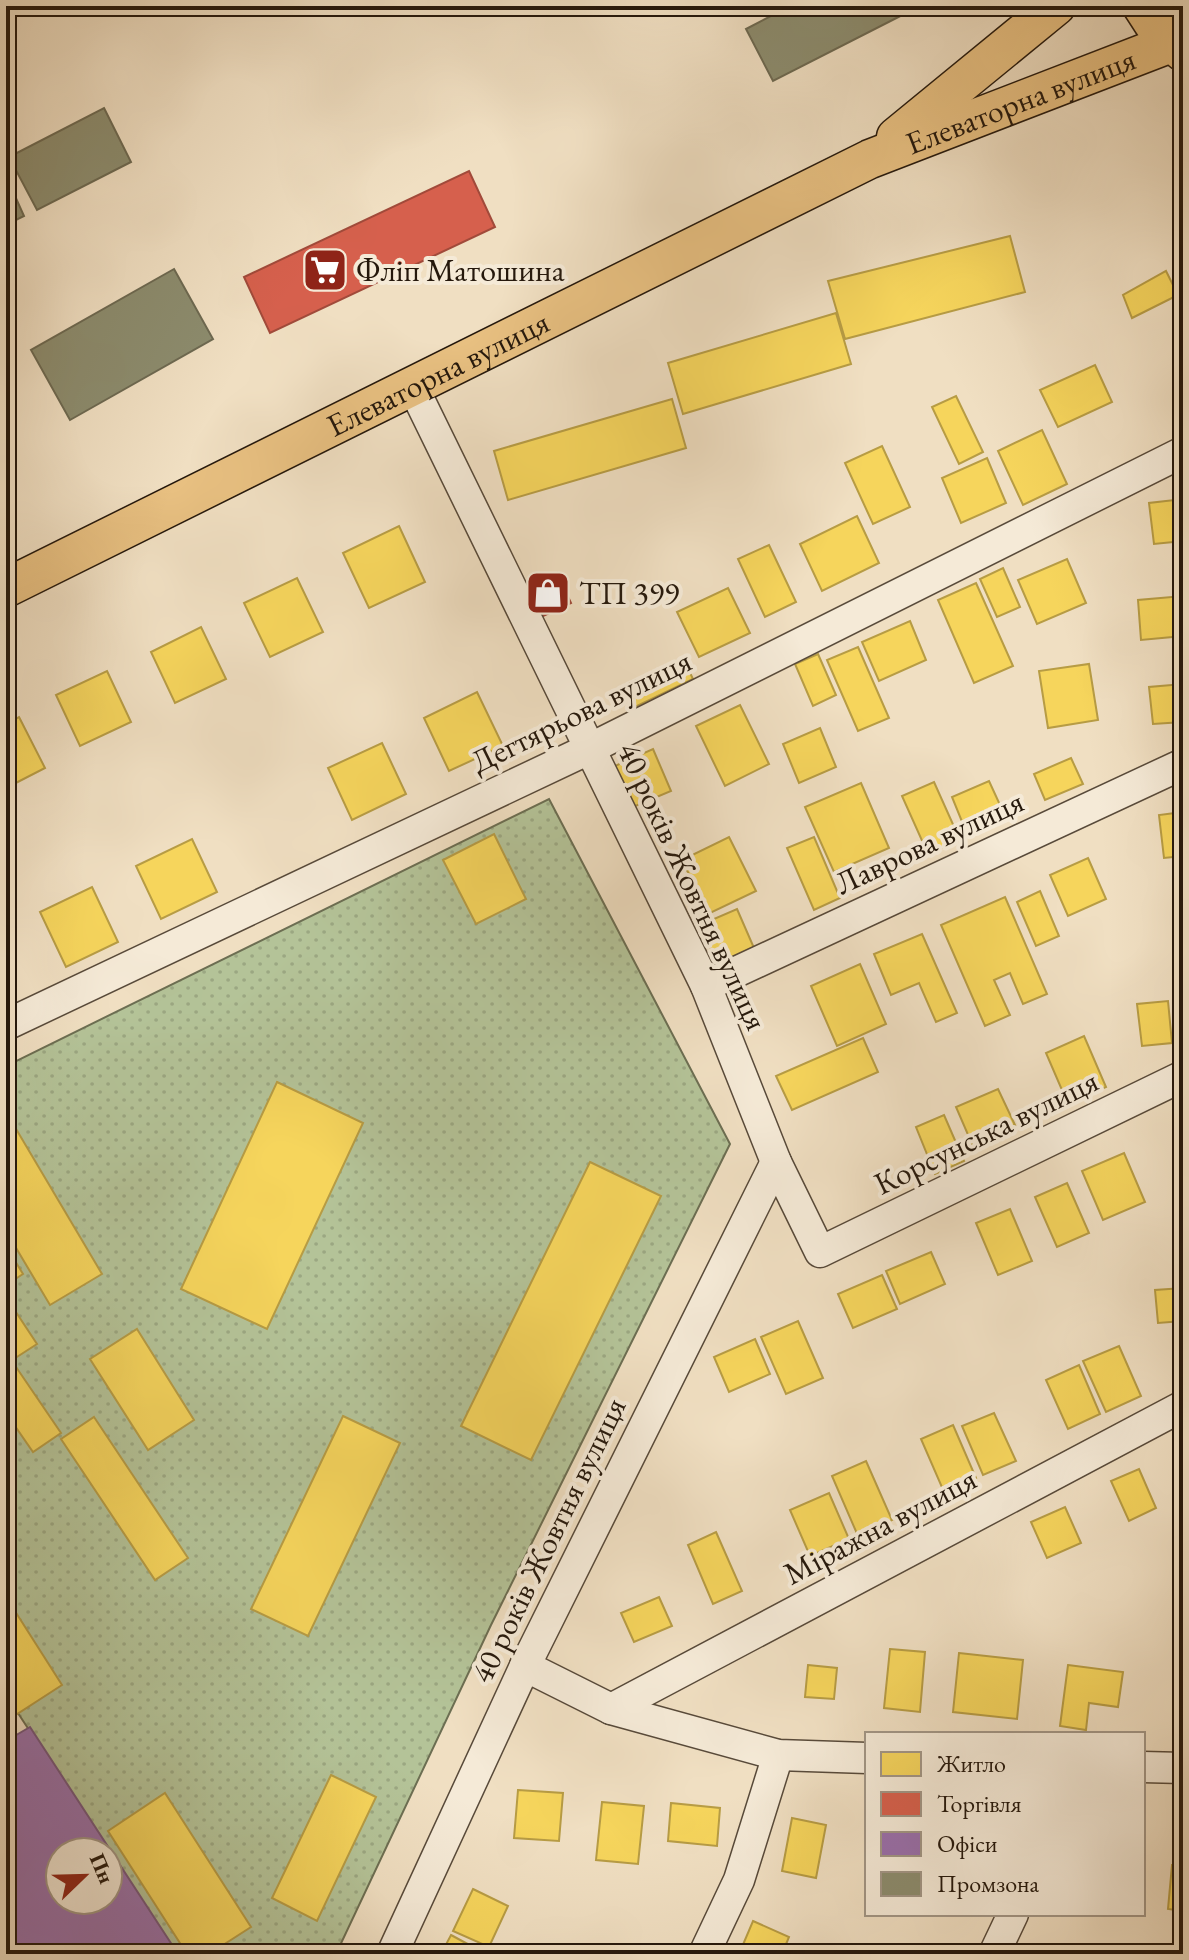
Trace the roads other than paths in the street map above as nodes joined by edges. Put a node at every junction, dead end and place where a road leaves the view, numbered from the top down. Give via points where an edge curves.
1 (1056, 6) edge
2 (1142, 6) edge
3 (1177, 47) edge
4 (870, 159) junction
5 (412, 385) junction
6 (1183, 452) edge
7 (6, 588) edge
8 (589, 749) junction
9 (1183, 764) edge
10 (706, 986) junction
11 (6, 1025) edge
12 (1183, 1076) edge
13 (776, 1162) junction
14 (820, 1252) joint
15 (1183, 1406) edge
16 (525, 1666) junction
17 (611, 1709) junction
18 (778, 1755) junction
19 (865, 1758) edge
20 (1145, 1767) edge
21 (1183, 1768) edge
22 (1012, 1916) edge
23 (392, 1954) edge
24 (704, 1954) edge
25 (994, 1954) edge

1 - 4 main road, Елеваторна вулиця
2 - 3 main road
3 - 4 main road, Елеваторна вулиця
4 - 5 main road, Елеваторна вулиця
5 - 7 main road, Елеваторна вулиця
5 - 8 street, 40 років Жовтня вулиця
6 - 8 street, Дегтярьова вулиця
8 - 10 street, 40 років Жовтня вулиця
8 - 11 street, Дегтярьова вулиця
9 - 10 street, Лаврова вулиця
10 - 13 street, 40 років Жовтня вулиця
12 - 14 street, Корсунська вулиця
13 - 14 street, 40 років Жовтня вулиця
13 - 16 street, 40 років Жовтня вулиця
15 - 17 street, Міражна вулиця
16 - 17 street
16 - 23 street, 40 років Жовтня вулиця
17 - 18 street
18 - 19 street
18 - 24 street via 739,1880
20 - 21 street
22 - 25 street

